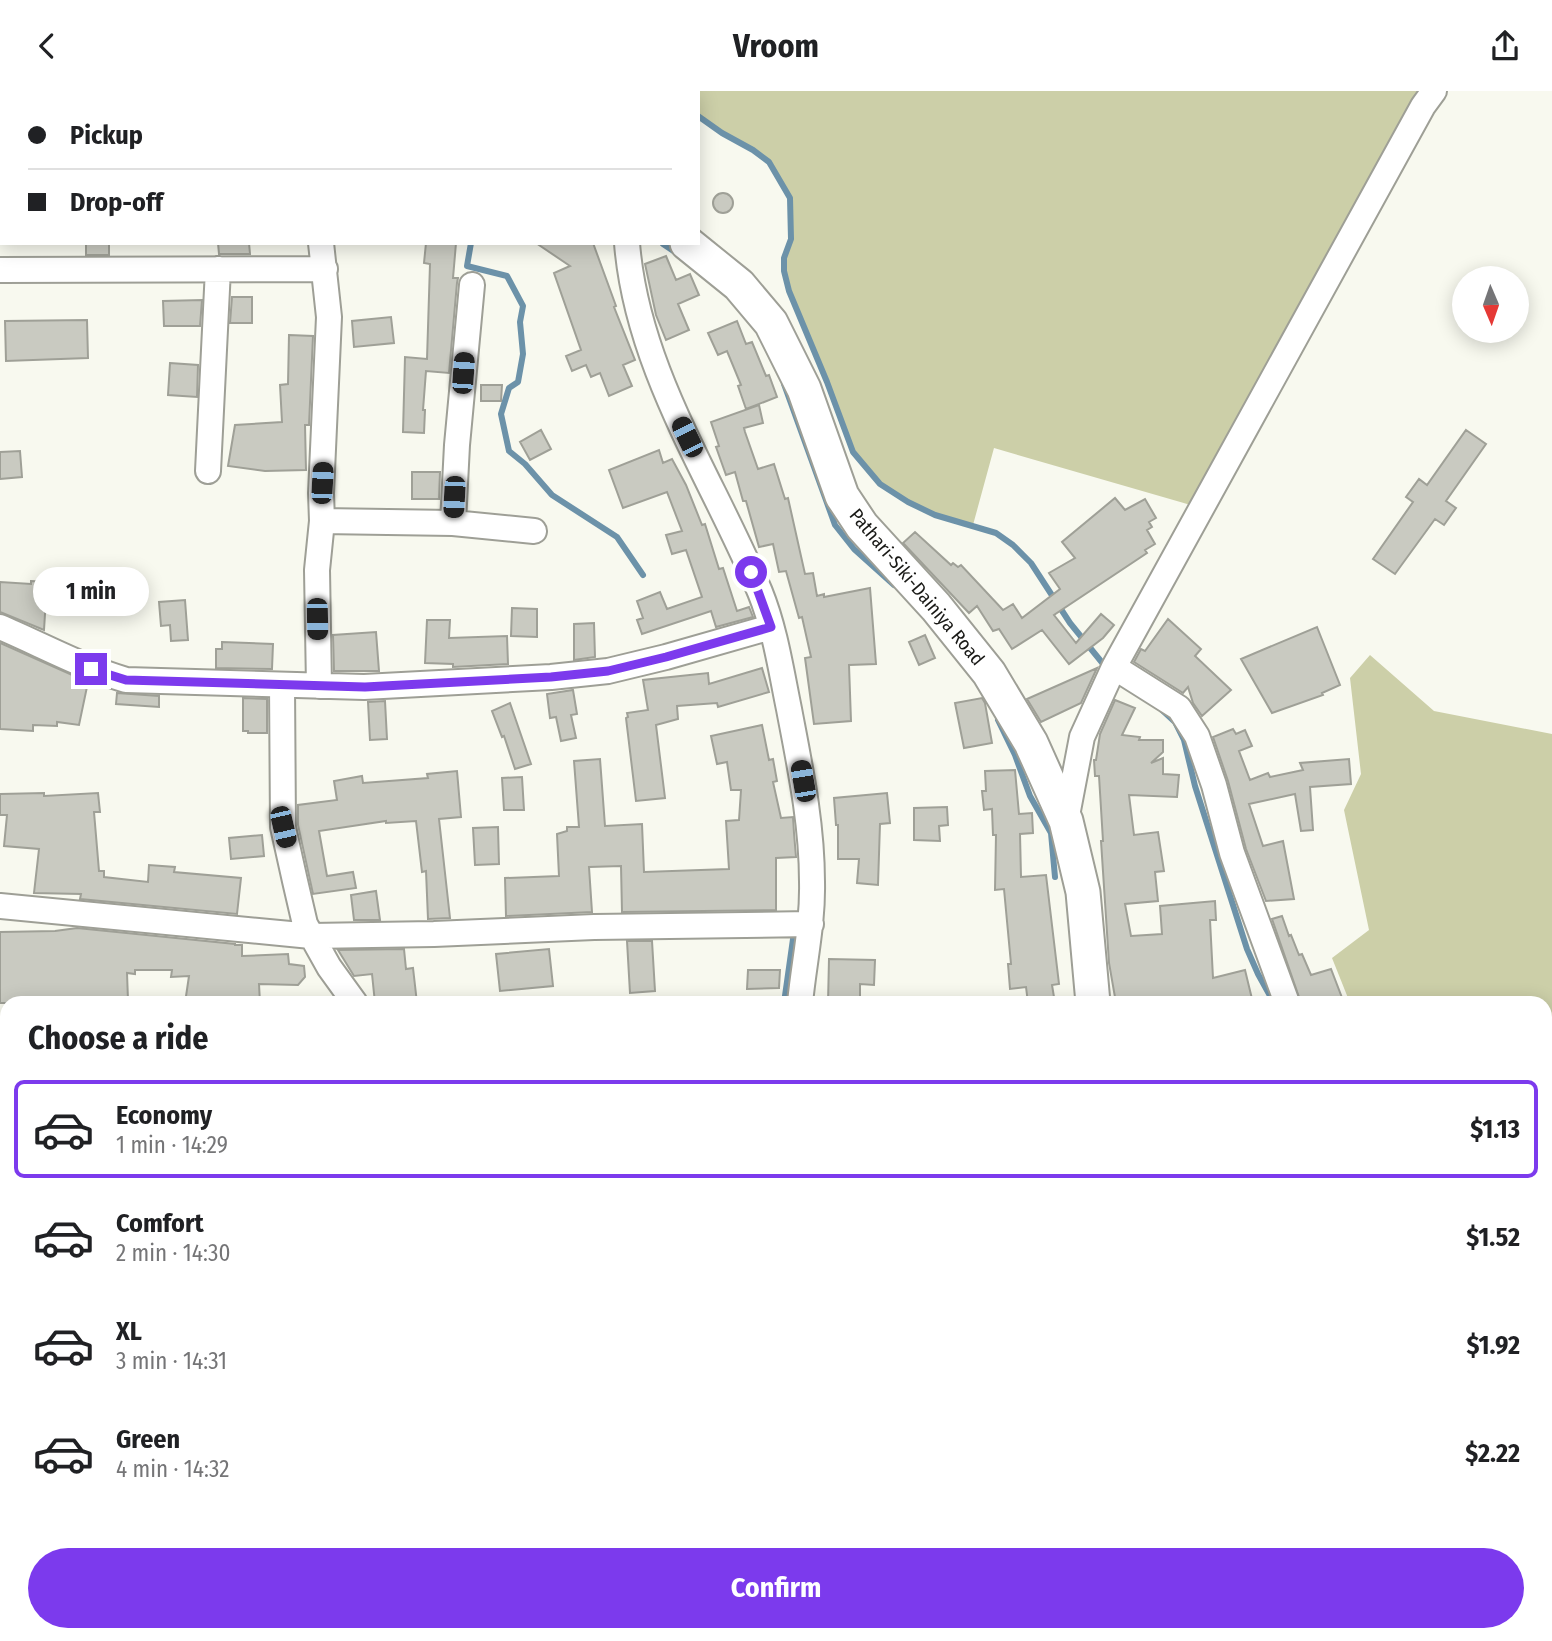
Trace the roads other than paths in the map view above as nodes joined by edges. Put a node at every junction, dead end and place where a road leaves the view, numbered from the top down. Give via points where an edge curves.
1 (1425, 96) edge
2 (321, 245) edge
3 (627, 245) edge
4 (689, 245) edge
5 (218, 269) junction
6 (325, 269) junction
7 (0, 270) edge
8 (472, 285) dead end
9 (208, 471) dead end
10 (322, 521) junction
11 (453, 523) junction
12 (534, 531) dead end
13 (0, 627) edge
14 (771, 627) junction
15 (1114, 667) junction
16 (282, 685) junction
17 (319, 686) junction
18 (1066, 821) junction
19 (0, 906) edge
20 (811, 924) junction
21 (311, 936) junction
22 (350, 996) edge
23 (801, 996) edge
24 (1092, 996) edge
25 (1284, 996) edge

1 - 15 street
2 - 6 street
3 - 14 street via 629,275 643,331 665,392 731,528
4 - 18 main road, Pathari-Siki-Dainiya Road via 739,285 771,323 804,389 842,496 862,526 989,673 1031,743
5 - 6 street
5 - 7 street
5 - 9 street
6 - 10 street via 329,317
8 - 11 street
10 - 11 street
10 - 17 street via 317,570
11 - 12 street
13 - 16 street via 126,680
14 - 17 street via 608,671
14 - 20 street via 810,822
15 - 18 street via 1082,737
15 - 25 street via 1179,708 1197,736
16 - 17 street
16 - 21 street via 283,827
18 - 24 main road, Pathari-Siki-Dainiya Road via 1083,892
19 - 21 street
20 - 21 street
20 - 23 street
21 - 22 street

